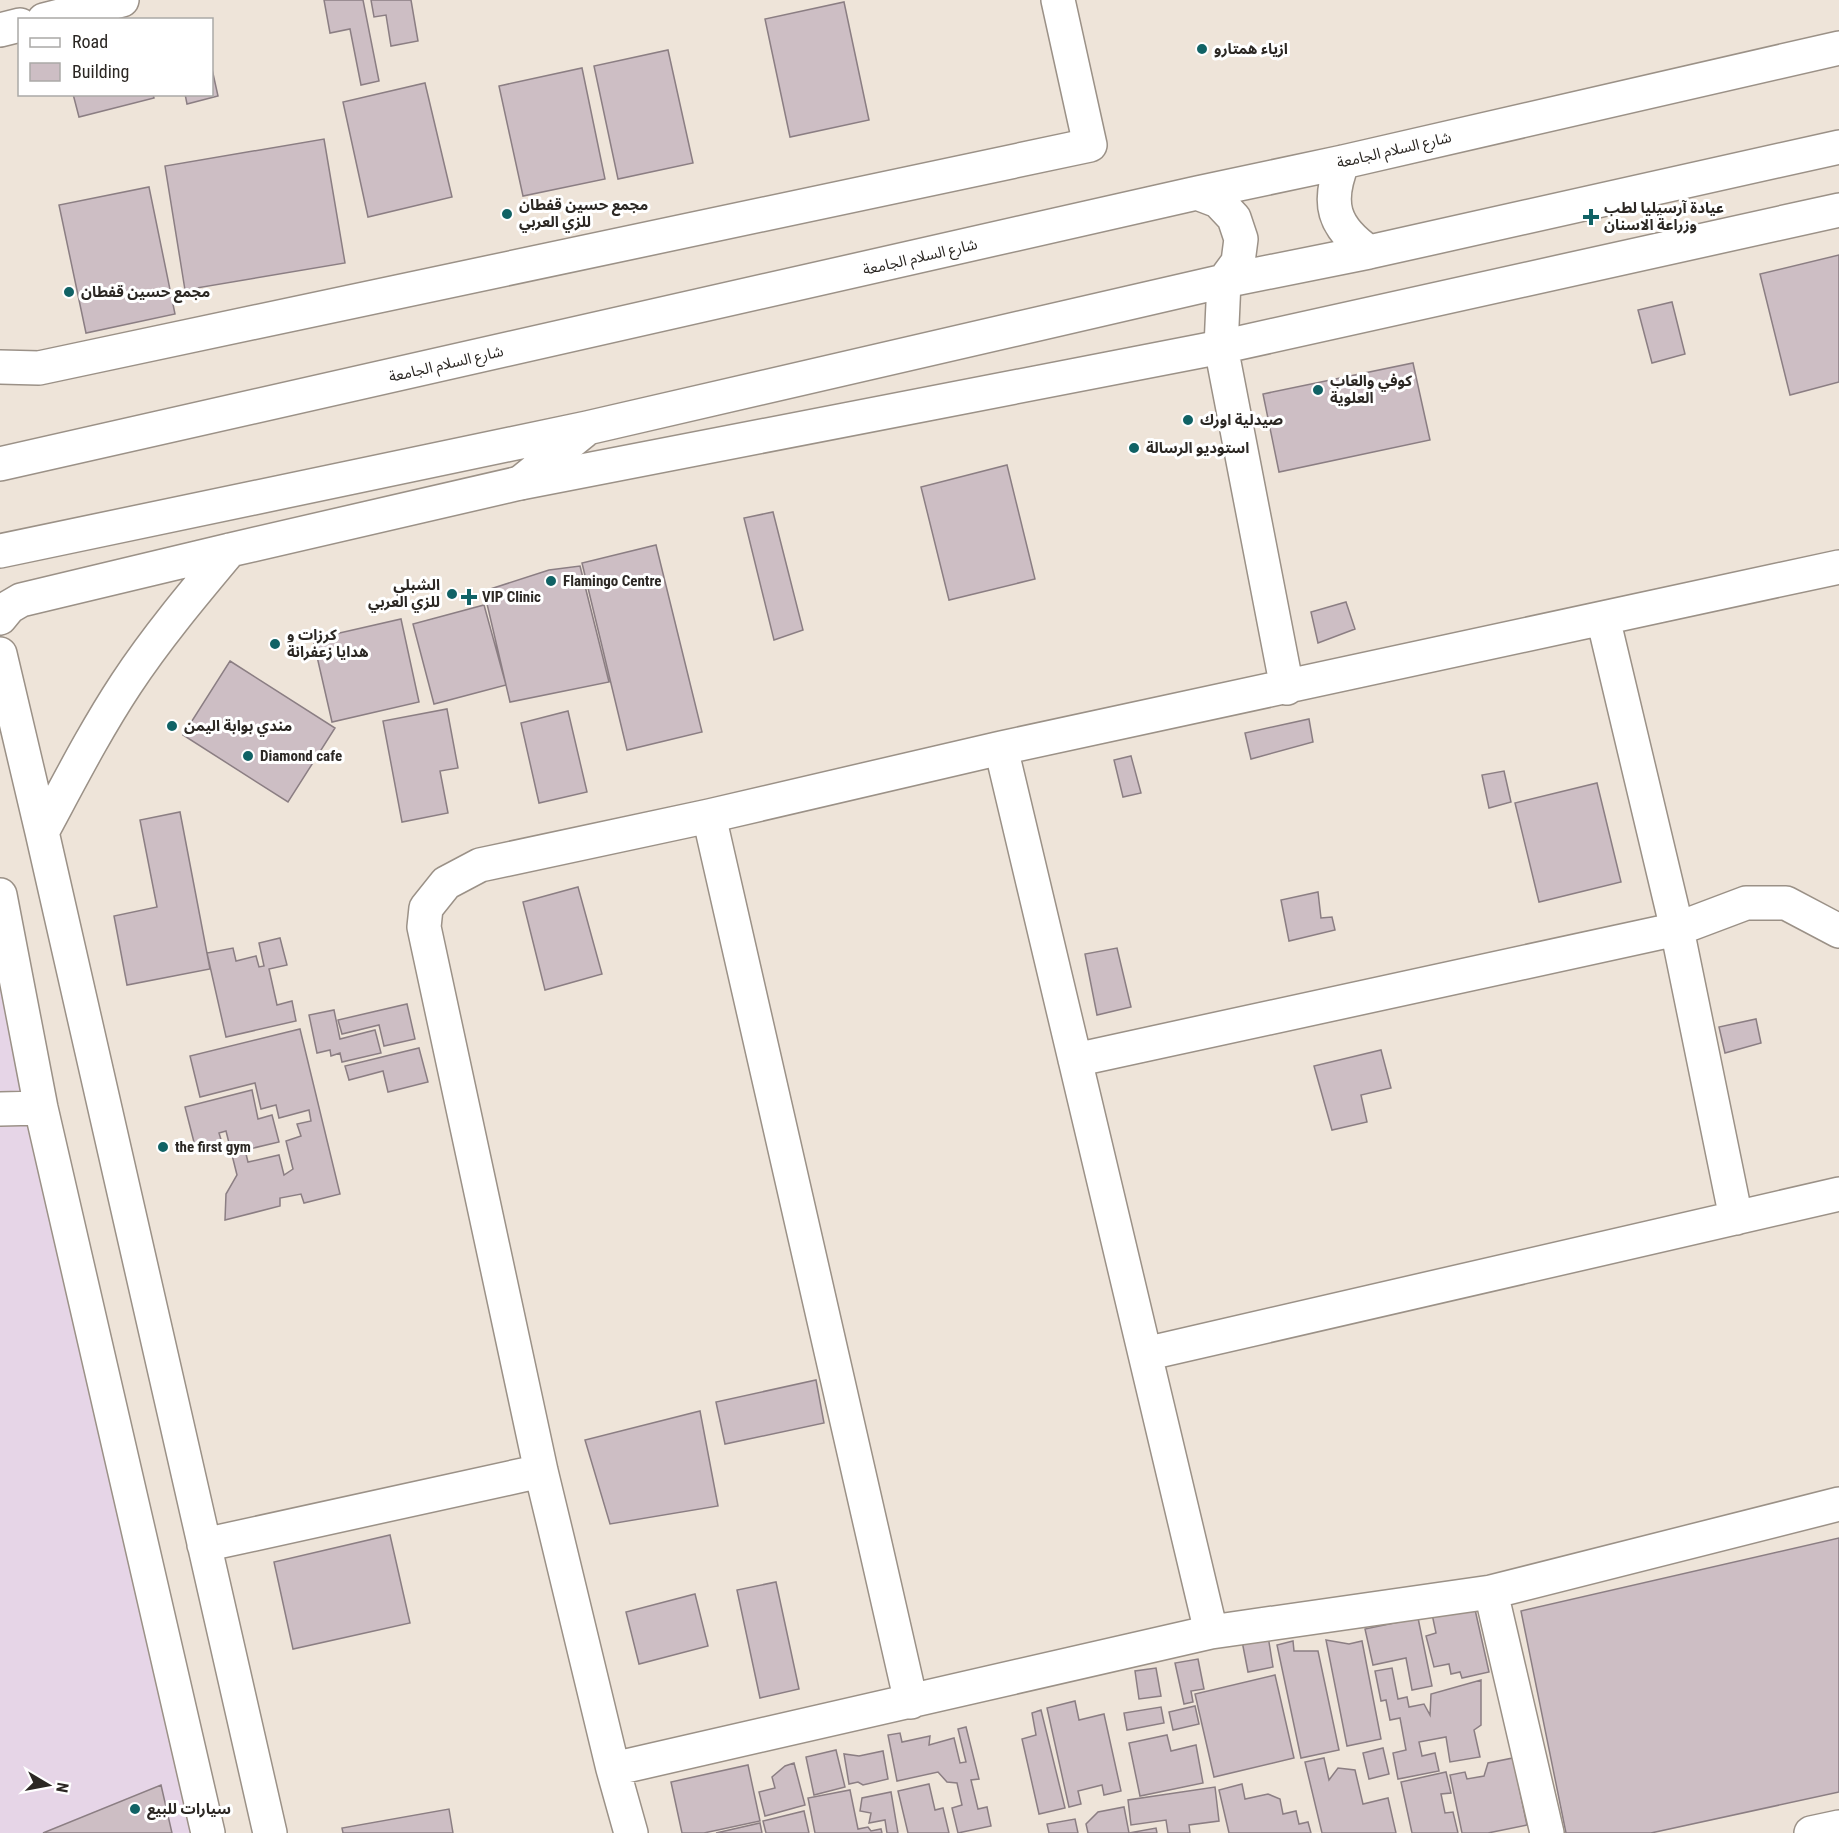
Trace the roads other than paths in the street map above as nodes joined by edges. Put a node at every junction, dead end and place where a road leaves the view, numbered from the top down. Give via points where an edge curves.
1 (122, 0) edge
2 (1058, 0) edge
3 (52, 18) edge
4 (18, 25) edge
5 (0, 30) edge
6 (1839, 48) edge
7 (1839, 147) edge
8 (1343, 162) junction
9 (1197, 193) junction
10 (1839, 210) edge
11 (1369, 252) junction
12 (1224, 281) junction
13 (1221, 347) junction
14 (0, 367) edge
15 (587, 428) junction
16 (0, 464) edge
17 (520, 483) junction
18 (230, 550) junction
19 (0, 551) edge
20 (1839, 567) edge
21 (0, 618) edge
22 (1603, 618) junction
23 (0, 654) edge
24 (1287, 688) junction
25 (1001, 748) junction
26 (709, 816) junction
27 (42, 832) junction
28 (0, 895) edge
29 (1677, 929) junction
30 (1839, 931) edge
31 (1075, 1060) junction
32 (41, 1108) junction
33 (0, 1109) edge
34 (1839, 1194) edge
35 (1736, 1218) junction
36 (1145, 1354) junction
37 (541, 1471) junction
38 (1839, 1504) edge
39 (204, 1545) junction
40 (1491, 1592) junction
41 (1211, 1632) junction
42 (911, 1701) junction
43 (613, 1769) junction
44 (1839, 1827) edge
45 (208, 1833) edge
46 (270, 1833) edge
47 (631, 1833) edge
48 (1547, 1833) edge
49 (1811, 1833) edge

1 - 3 street
2 - 14 street via 1090,146 39,368
4 - 5 street
6 - 8 street, شارع السلام الجامعة
7 - 11 street
8 - 9 street, شارع السلام الجامعة
8 - 11 street via 1334,182 1339,223 1352,240
9 - 12 street via 1218,201 1234,218 1241,239 1238,262
9 - 16 street, شارع السلام الجامعة
10 - 13 street
11 - 12 street
12 - 13 street
12 - 15 street
13 - 17 street
13 - 24 street
15 - 17 street
15 - 19 street
17 - 18 street
18 - 21 street via 21,600
18 - 27 street via 126,684
20 - 22 street
22 - 24 street
22 - 29 street
23 - 27 street
24 - 25 street
25 - 26 street
25 - 31 street
26 - 37 street via 480,865 446,883 426,908 424,927
26 - 42 street
27 - 39 street
28 - 32 street
29 - 30 street via 1746,903 1786,903
29 - 31 street
29 - 35 street
31 - 36 street
32 - 33 street
32 - 45 street
34 - 35 street
35 - 36 street
36 - 41 street
37 - 39 street
37 - 43 street
38 - 40 street
39 - 46 street
40 - 41 street
40 - 48 street
41 - 42 street
42 - 43 street
43 - 47 street
44 - 49 street

